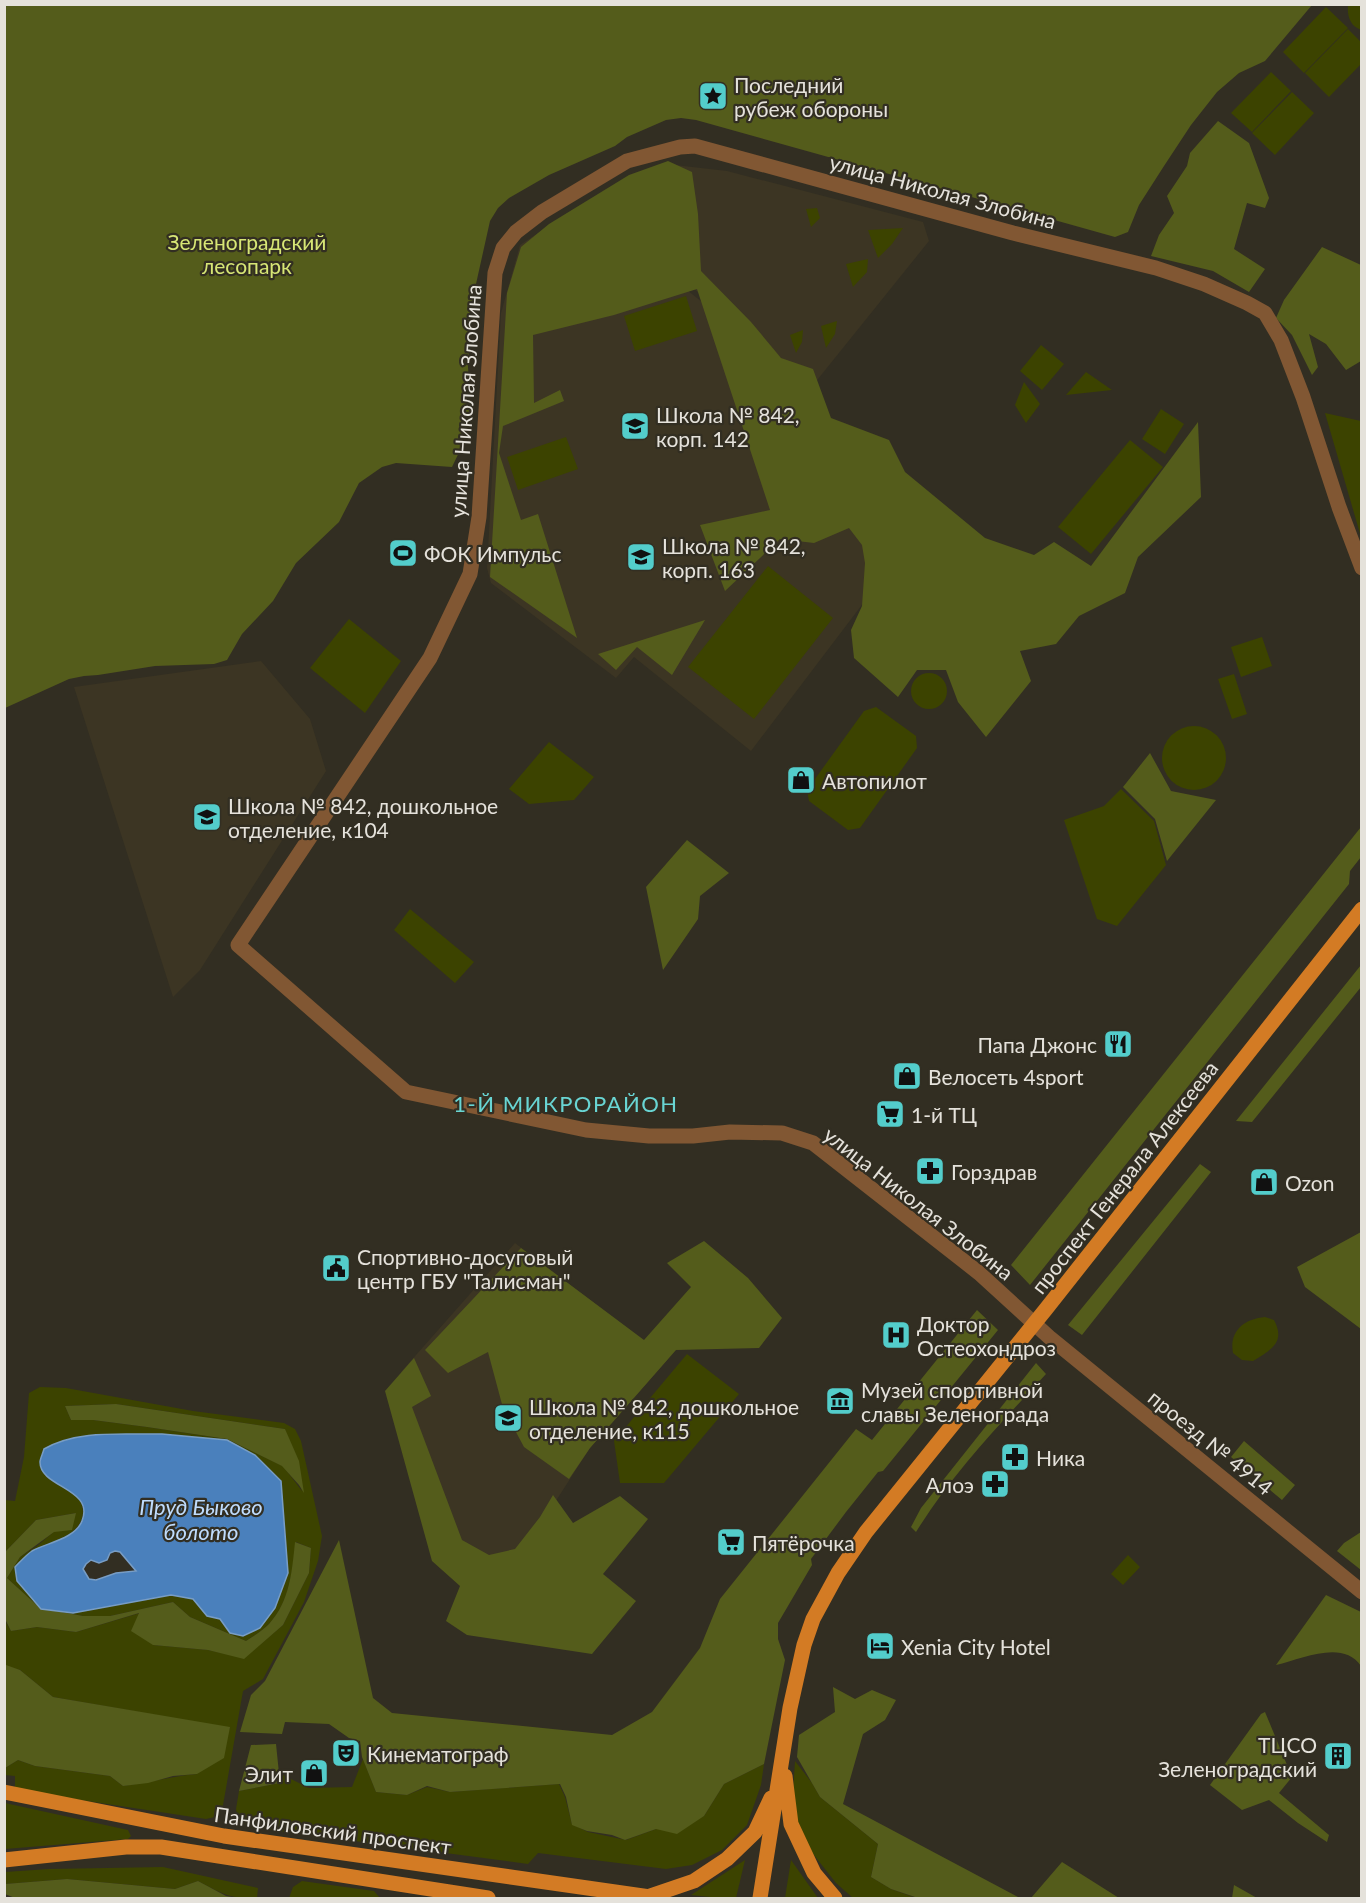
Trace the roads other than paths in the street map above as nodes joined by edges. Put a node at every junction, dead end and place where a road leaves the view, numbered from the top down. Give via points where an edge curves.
1 (1362, 568) edge
2 (1362, 909) edge
3 (1035, 1324) junction
4 (1362, 1592) edge
5 (783, 1758) junction
6 (4, 1792) edge
7 (4, 1860) edge
8 (652, 1898) edge
9 (488, 1899) edge
10 (759, 1899) edge
11 (835, 1899) edge

1 - 3 street, улица Николая Злобина via 1281,340 1264,313 1204,284 695,146 627,161 542,212 503,248 495,273 479,517 470,574 430,658 238,945 406,1092 586,1130 648,1136 782,1133 813,1143 979,1273
2 - 3 main road, проспект Генерала Алексеева
3 - 4 street, проезд № 4914
3 - 5 main road, проспект Генерала Алексеева via 866,1532 838,1573 804,1645
5 - 8 main road via 755,1832 694,1881
5 - 10 main road, проспект Генерала Алексеева
5 - 11 main road via 791,1824 814,1873
6 - 8 main road, Панфиловский проспект via 224,1836
7 - 9 main road, Панфиловский проспект via 126,1847 161,1848

